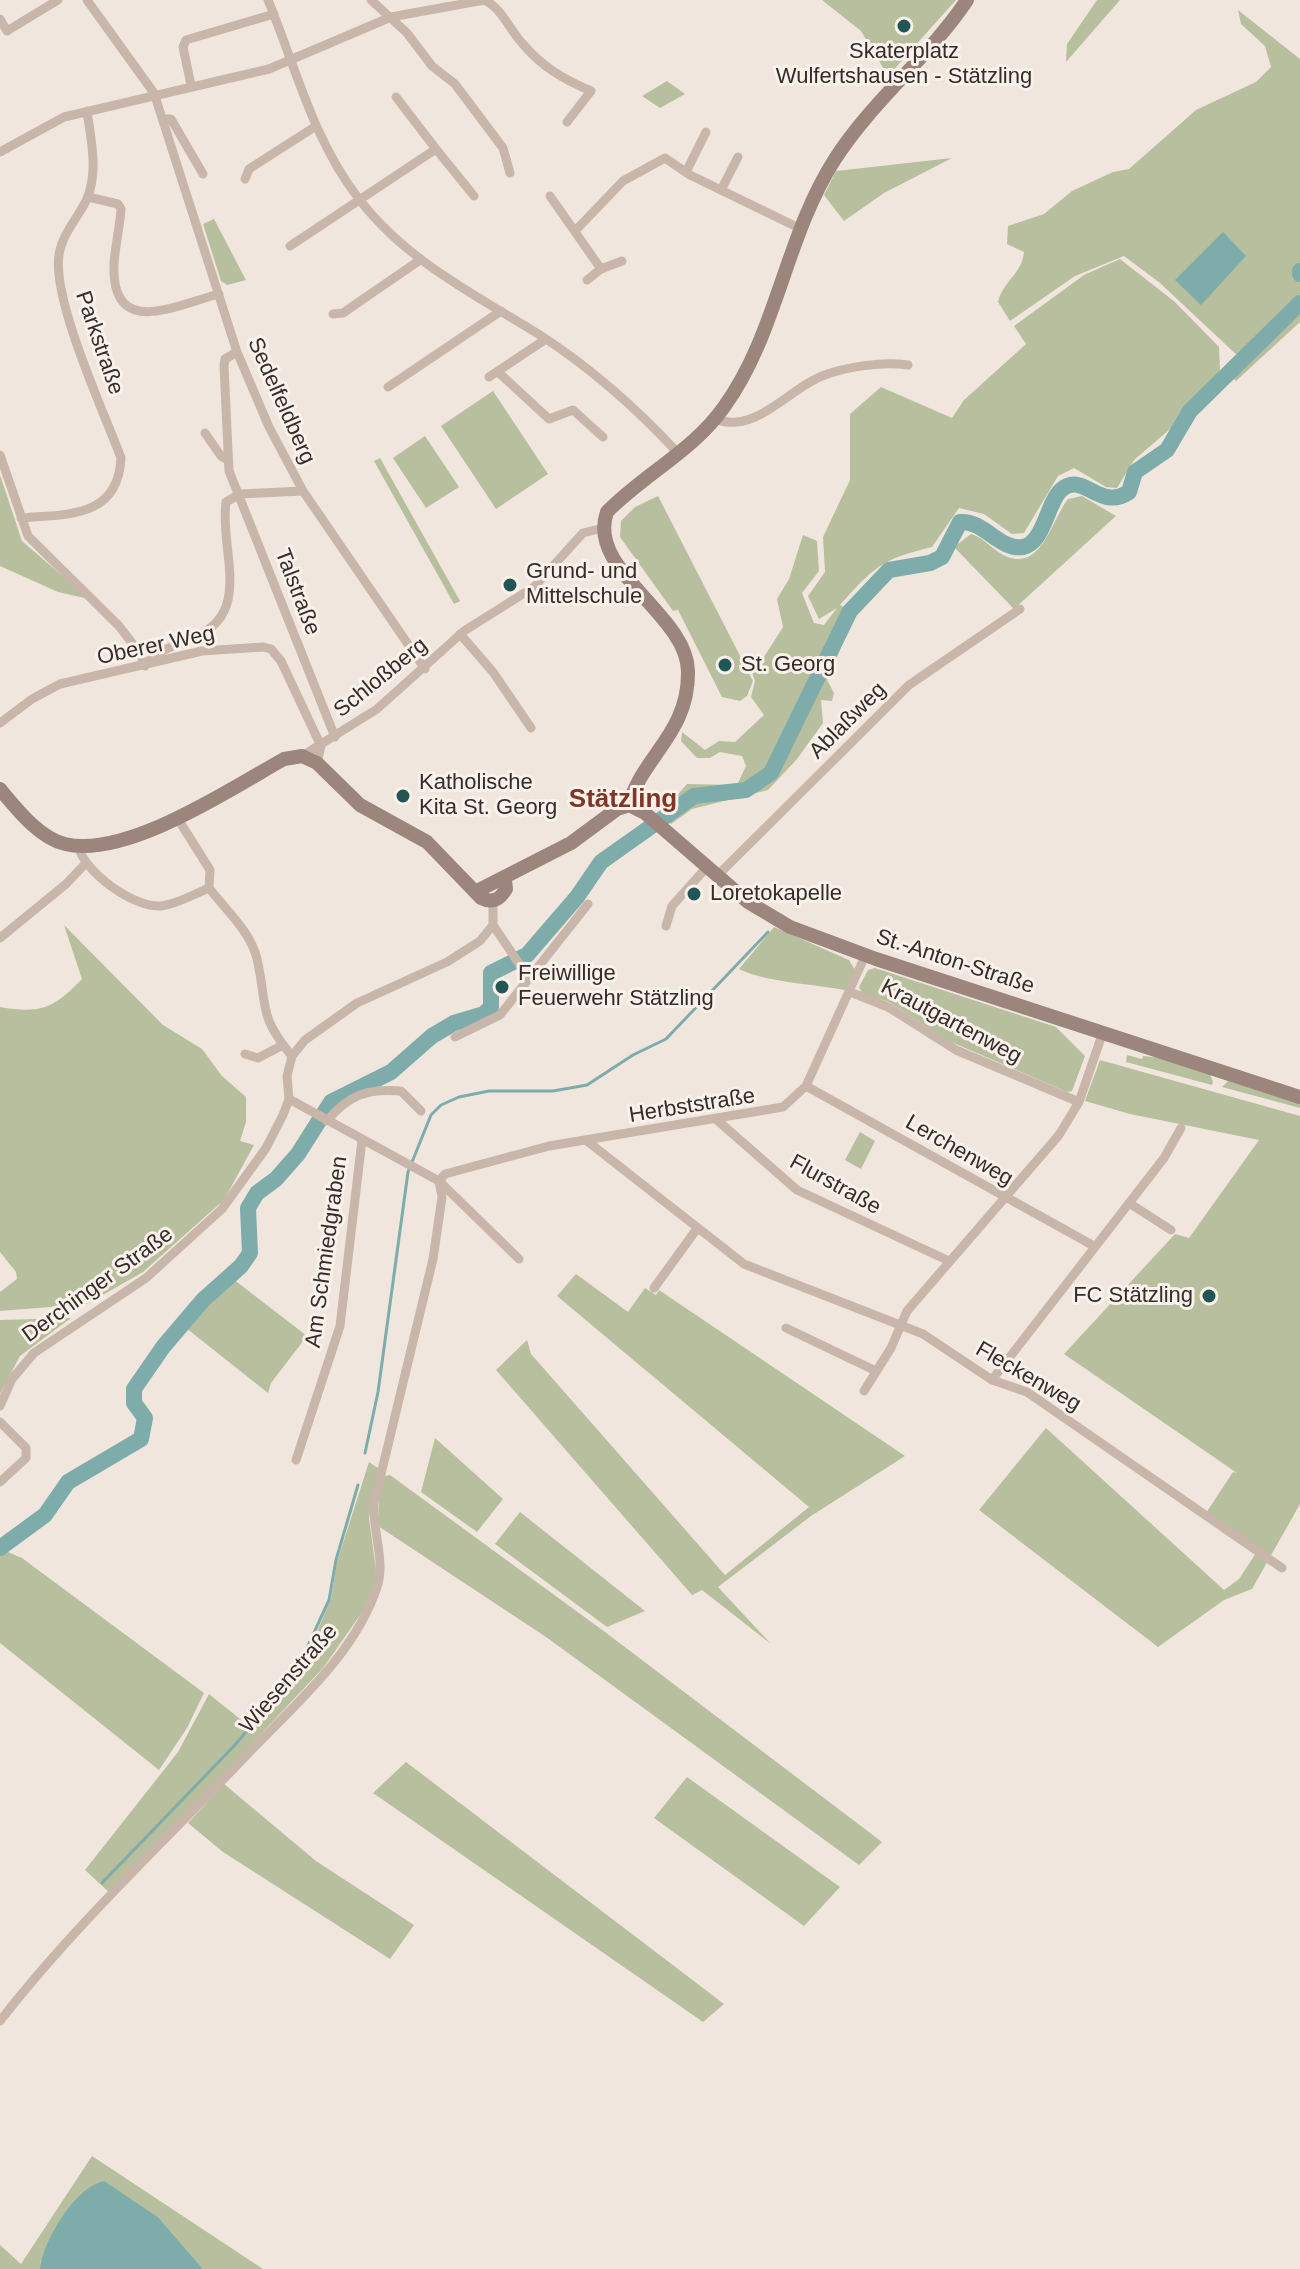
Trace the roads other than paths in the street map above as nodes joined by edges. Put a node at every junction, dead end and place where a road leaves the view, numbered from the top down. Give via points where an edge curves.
1 (58, 0) edge
2 (87, 0) edge
3 (268, 0) edge
4 (371, 0) edge
5 (484, 0) edge
6 (964, 4) edge
7 (274, 14) junction
8 (391, 17) junction
9 (0, 19) edge
10 (4, 33) edge
11 (290, 63) junction
12 (191, 85) junction
13 (154, 93) junction
14 (396, 97) dead end
15 (87, 111) junction
16 (164, 119) junction
17 (567, 122) dead end
18 (316, 126) junction
19 (706, 132) dead end
20 (436, 149) junction
21 (0, 152) edge
22 (738, 157) dead end
23 (687, 170) junction
24 (510, 173) dead end
25 (203, 174) dead end
26 (245, 179) dead end
27 (721, 190) junction
28 (474, 196) dead end
29 (550, 196) dead end
30 (88, 197) junction
31 (360, 200) junction
32 (799, 228) junction
33 (575, 231) junction
34 (290, 246) dead end
35 (420, 260) junction
36 (622, 261) dead end
37 (601, 269) junction
38 (587, 280) dead end
39 (219, 294) junction
40 (501, 311) junction
41 (333, 314) dead end
42 (546, 339) junction
43 (237, 352) junction
44 (908, 365) dead end
45 (388, 387) dead end
46 (715, 419) junction
47 (205, 433) dead end
48 (603, 437) dead end
49 (677, 452) junction
50 (0, 455) edge
51 (228, 460) junction
52 (303, 491) junction
53 (240, 494) junction
54 (21, 518) junction
55 (603, 528) junction
56 (1020, 609) dead end
57 (460, 634) junction
58 (145, 666) junction
59 (425, 669) junction
60 (0, 723) edge
61 (531, 728) dead end
62 (335, 737) junction
63 (321, 746) junction
64 (302, 756) junction
65 (317, 763) junction
66 (0, 789) edge
67 (629, 805) junction
68 (178, 819) junction
69 (78, 845) junction
70 (85, 864) junction
71 (711, 872) junction
72 (505, 880) junction
73 (209, 888) junction
74 (475, 892) junction
75 (493, 901) junction
76 (588, 904) dead end
77 (493, 925) junction
78 (666, 926) dead end
79 (0, 938) edge
80 (865, 956) junction
81 (528, 977) junction
82 (850, 992) junction
83 (1103, 1032) junction
84 (455, 1037) dead end
85 (283, 1045) junction
86 (245, 1054) dead end
87 (292, 1056) junction
88 (806, 1086) junction
89 (1300, 1097) edge
90 (289, 1099) junction
91 (1079, 1102) junction
92 (421, 1111) dead end
93 (326, 1120) junction
94 (717, 1120) junction
95 (1181, 1128) dead end
96 (362, 1140) junction
97 (587, 1141) junction
98 (439, 1181) junction
99 (1005, 1196) junction
100 (1129, 1203) junction
101 (696, 1230) junction
102 (1171, 1230) dead end
103 (1094, 1246) junction
104 (519, 1259) dead end
105 (949, 1261) junction
106 (654, 1288) dead end
107 (901, 1325) junction
108 (786, 1328) dead end
109 (876, 1371) junction
110 (992, 1380) junction
111 (864, 1391) dead end
112 (0, 1406) edge
113 (0, 1422) edge
114 (296, 1460) dead end
115 (0, 1482) edge
116 (1282, 1568) dead end
117 (0, 2021) edge

1 - 10 street
2 - 13 street, Sedelfeldberg
3 - 7 street
4 - 8 street
5 - 8 street
5 - 17 street via 500,11 551,72 591,91
6 - 32 street via 861,123 819,185
7 - 11 street
7 - 12 street via 186,40
8 - 11 street
8 - 24 street via 432,66 455,84 503,148
9 - 10 street
11 - 12 street
11 - 18 street
12 - 13 street
13 - 15 street
13 - 16 street, Sedelfeldberg
14 - 20 street
15 - 21 street via 33,131
15 - 30 street, Parkstraße via 93,173
16 - 25 street, Sedelfeldberg via 171,119
16 - 39 street, Sedelfeldberg
18 - 26 street via 249,169
18 - 31 street
19 - 23 street
20 - 28 street
20 - 31 street
22 - 27 street
23 - 27 street
23 - 33 street via 665,158 631,176
27 - 32 street
29 - 33 street
30 - 39 street via 121,209 114,277 131,311 145,314
30 - 54 street, Parkstraße via 61,247 58,273 121,458 120,472 106,497 88,511
31 - 34 street
31 - 35 street
32 - 46 street via 752,362
33 - 37 street
35 - 40 street
35 - 41 street via 343,313
36 - 37 street
37 - 38 street
39 - 43 street, Sedelfeldberg
40 - 42 street
40 - 45 street
42 - 48 street via 493,374 549,419 573,410
42 - 49 street via 594,373
43 - 51 street, Talstraße via 225,359 224,366
43 - 52 street, Sedelfeldberg
44 - 46 street via 884,361 821,377 742,422
46 - 49 street
47 - 51 street, Talstraße
49 - 55 street via 607,512
50 - 54 street
51 - 53 street, Talstraße
52 - 53 street
52 - 59 street, Sedelfeldberg
53 - 58 street via 226,502 230,585 223,617 202,634 151,656
53 - 62 street, Talstraße
54 - 58 street via 28,536 119,626
55 - 57 street, Schloßberg via 583,533 534,587
55 - 67 street via 610,553 681,645 688,669 679,718
56 - 71 street, Ablaßweg via 909,685
57 - 59 street, Schloßberg
57 - 61 street, Schloßberg
58 - 60 street, Oberer Weg via 60,684
58 - 63 street, Oberer Weg via 202,651 271,649
59 - 62 street, Schloßberg
62 - 63 street, Schloßberg
63 - 64 street, Schloßberg
63 - 65 street
64 - 65 street
64 - 68 street via 284,759
65 - 74 street via 375,816 427,842
66 - 69 street via 46,834
67 - 71 street, St.-Anton-Straße
67 - 72 street
68 - 69 street
68 - 73 street via 210,870
69 - 70 street
70 - 73 street via 152,906
70 - 79 street
71 - 78 street, Ablaßweg via 672,906
71 - 80 street, St.-Anton-Straße via 790,927
72 - 74 street
72 - 75 street via 504,893
73 - 85 street via 251,943 262,1007
74 - 75 street
75 - 77 street
76 - 81 street
77 - 81 street
77 - 87 street via 480,941 447,962 357,1003 305,1040
80 - 82 street, Herbststraße
80 - 83 street, St.-Anton-Straße
81 - 84 street via 500,1015
82 - 88 street, Herbststraße
82 - 91 street, Krautgartenweg via 888,1007 956,1050
83 - 89 street, St.-Anton-Straße
83 - 91 street
85 - 86 street via 258,1058
85 - 87 street
87 - 90 street, Derchinger Straße
88 - 94 street, Herbststraße via 783,1107
88 - 99 street, Lerchenweg
90 - 93 street
90 - 112 street, Derchinger Straße via 266,1148 222,1209 146,1278 34,1353 12,1379
91 - 99 street via 1059,1135
92 - 93 street via 401,1091 372,1090 345,1101
93 - 96 street
94 - 97 street, Herbststraße
94 - 105 street, Flurstraße via 797,1190
95 - 100 street
96 - 98 street
96 - 114 street, Am Schmiedgraben via 340,1326
97 - 98 street, Herbststraße via 445,1174
97 - 101 street, Fleckenweg
98 - 104 street
98 - 117 street, Wiesenstraße via 442,1197 433,1259 374,1503 380,1566 372,1602 299,1701
99 - 103 street, Lerchenweg
99 - 105 street
100 - 102 street
100 - 103 street
101 - 106 street
101 - 107 street, Fleckenweg via 763,1274
103 - 110 street
105 - 107 street
107 - 109 street
107 - 110 street, Fleckenweg via 938,1342
108 - 109 street
109 - 111 street
110 - 116 street, Fleckenweg via 1027,1392
113 - 115 street via 26,1448 26,1458

